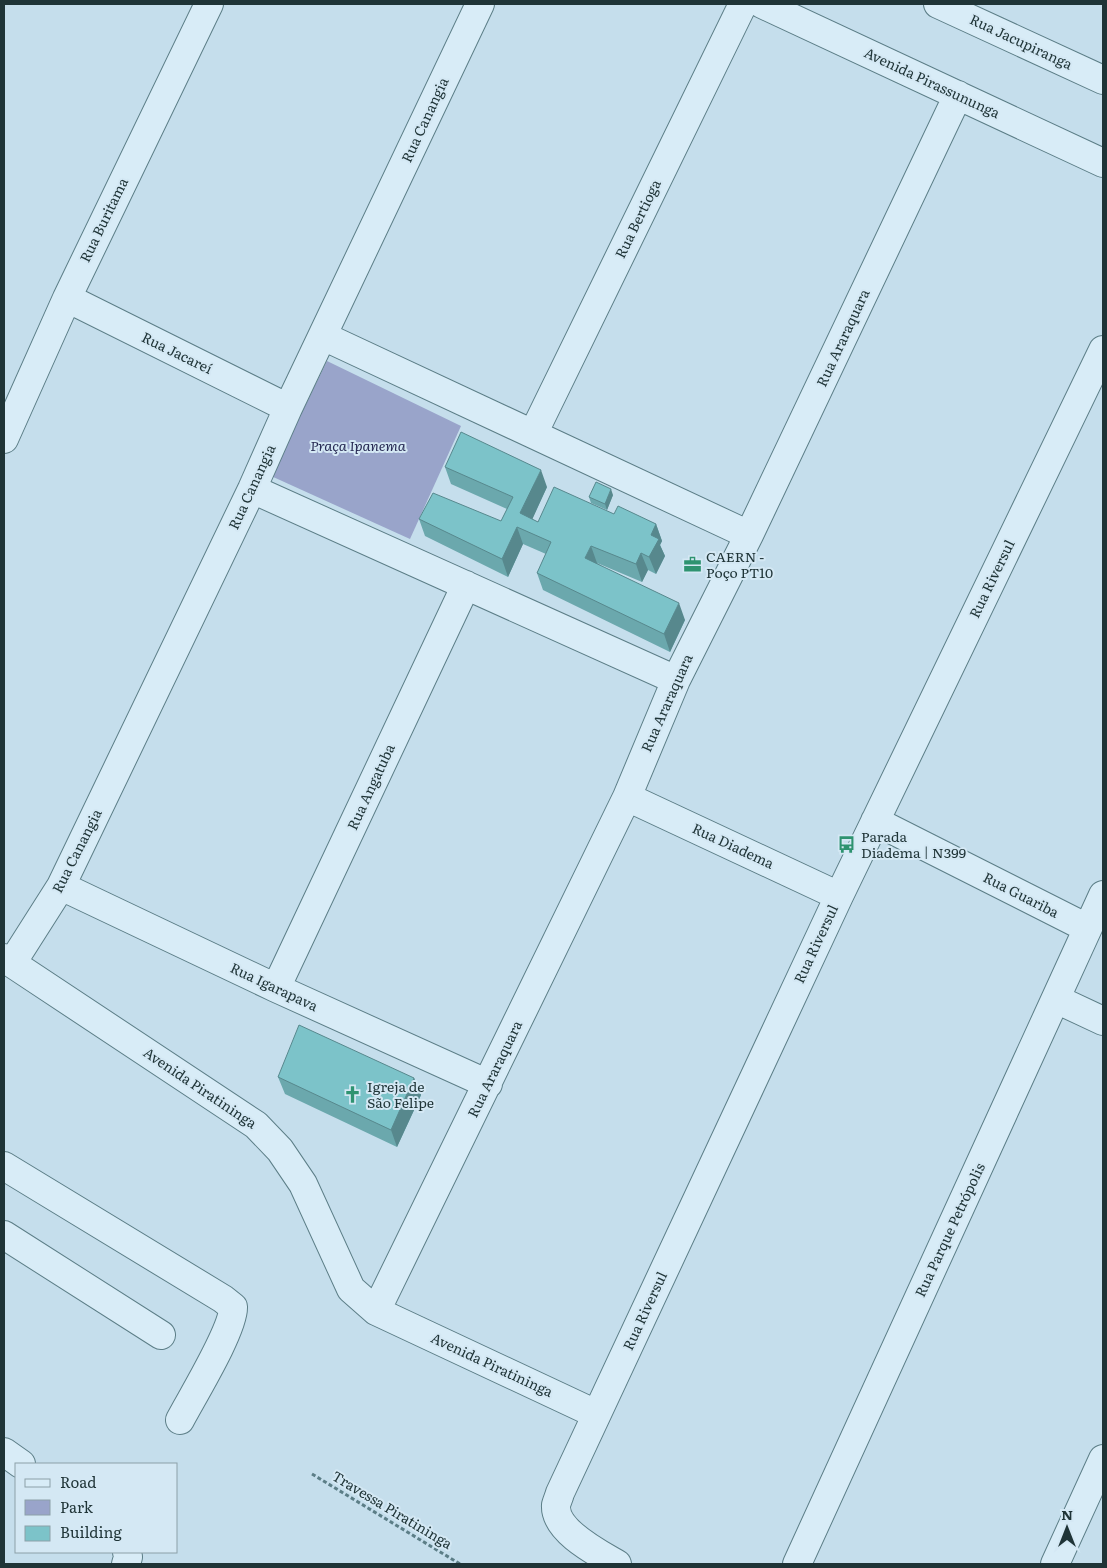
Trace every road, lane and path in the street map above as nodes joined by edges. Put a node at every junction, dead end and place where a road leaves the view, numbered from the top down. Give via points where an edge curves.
1 (208, 4) edge
2 (480, 4) edge
3 (743, 4) edge
4 (762, 4) edge
5 (938, 4) edge
6 (1103, 80) edge
7 (958, 95) junction
8 (1103, 163) edge
9 (67, 298) junction
10 (323, 336) junction
11 (1103, 350) edge
12 (288, 408) junction
13 (7, 423) edge
14 (533, 434) junction
15 (252, 489) junction
16 (749, 535) junction
17 (466, 585) junction
18 (676, 680) junction
19 (627, 797) junction
20 (875, 821) junction
21 (61, 886) junction
22 (1103, 894) edge
23 (839, 896) junction
24 (1087, 928) junction
25 (8, 960) edge
26 (276, 988) junction
27 (1056, 999) junction
28 (1103, 1021) edge
29 (488, 1084) junction
30 (4, 1166) edge
31 (4, 1235) edge
32 (376, 1311) junction
33 (161, 1335) dead end
34 (596, 1414) junction
35 (180, 1420) dead end
36 (4, 1452) edge
37 (1103, 1459) edge
38 (20, 1463) edge
39 (312, 1474) dead end
40 (460, 1564) edge
41 (617, 1564) edge
42 (797, 1564) edge
43 (1054, 1564) edge

1 - 9 street, Rua Buritama
2 - 10 street, Rua Canangia
3 - 14 street, Rua Bertioga
4 - 7 street, Avenida Pirassununga
5 - 6 street, Rua Jacupiranga
7 - 8 street, Avenida Pirassununga
7 - 16 street, Rua Araraquara
9 - 12 street, Rua Jacareí
9 - 13 street, Rua Buritama
10 - 12 street, Rua Canangia
10 - 14 street
11 - 20 street, Rua Riversul
12 - 15 street, Rua Canangia
14 - 16 street
15 - 17 street
15 - 21 street, Rua Canangia
16 - 18 street, Rua Araraquara
17 - 18 street
17 - 26 street, Rua Angatuba
18 - 19 street, Rua Araraquara
19 - 23 street, Rua Diadema
19 - 29 street, Rua Araraquara
20 - 23 street, Rua Riversul
20 - 24 street, Rua Guariba
21 - 25 street, Rua Canangia
21 - 26 street, Rua Igarapava
22 - 24 street, Rua Parque Petrópolis
23 - 34 street, Rua Riversul
24 - 27 street, Rua Parque Petrópolis
25 - 32 street, Avenida Piratininga via 256,1125 280,1150 304,1184 351,1289
26 - 29 street, Rua Igarapava
27 - 28 street
27 - 42 street, Rua Parque Petrópolis
29 - 32 street, Rua Araraquara
30 - 35 street via 232,1307 233,1314 223,1339
31 - 33 street
32 - 34 street, Avenida Piratininga
34 - 41 street, Rua Riversul via 556,1506 567,1530 577,1540
36 - 38 street
37 - 43 street
39 - 40 path, Travessa Piratininga

